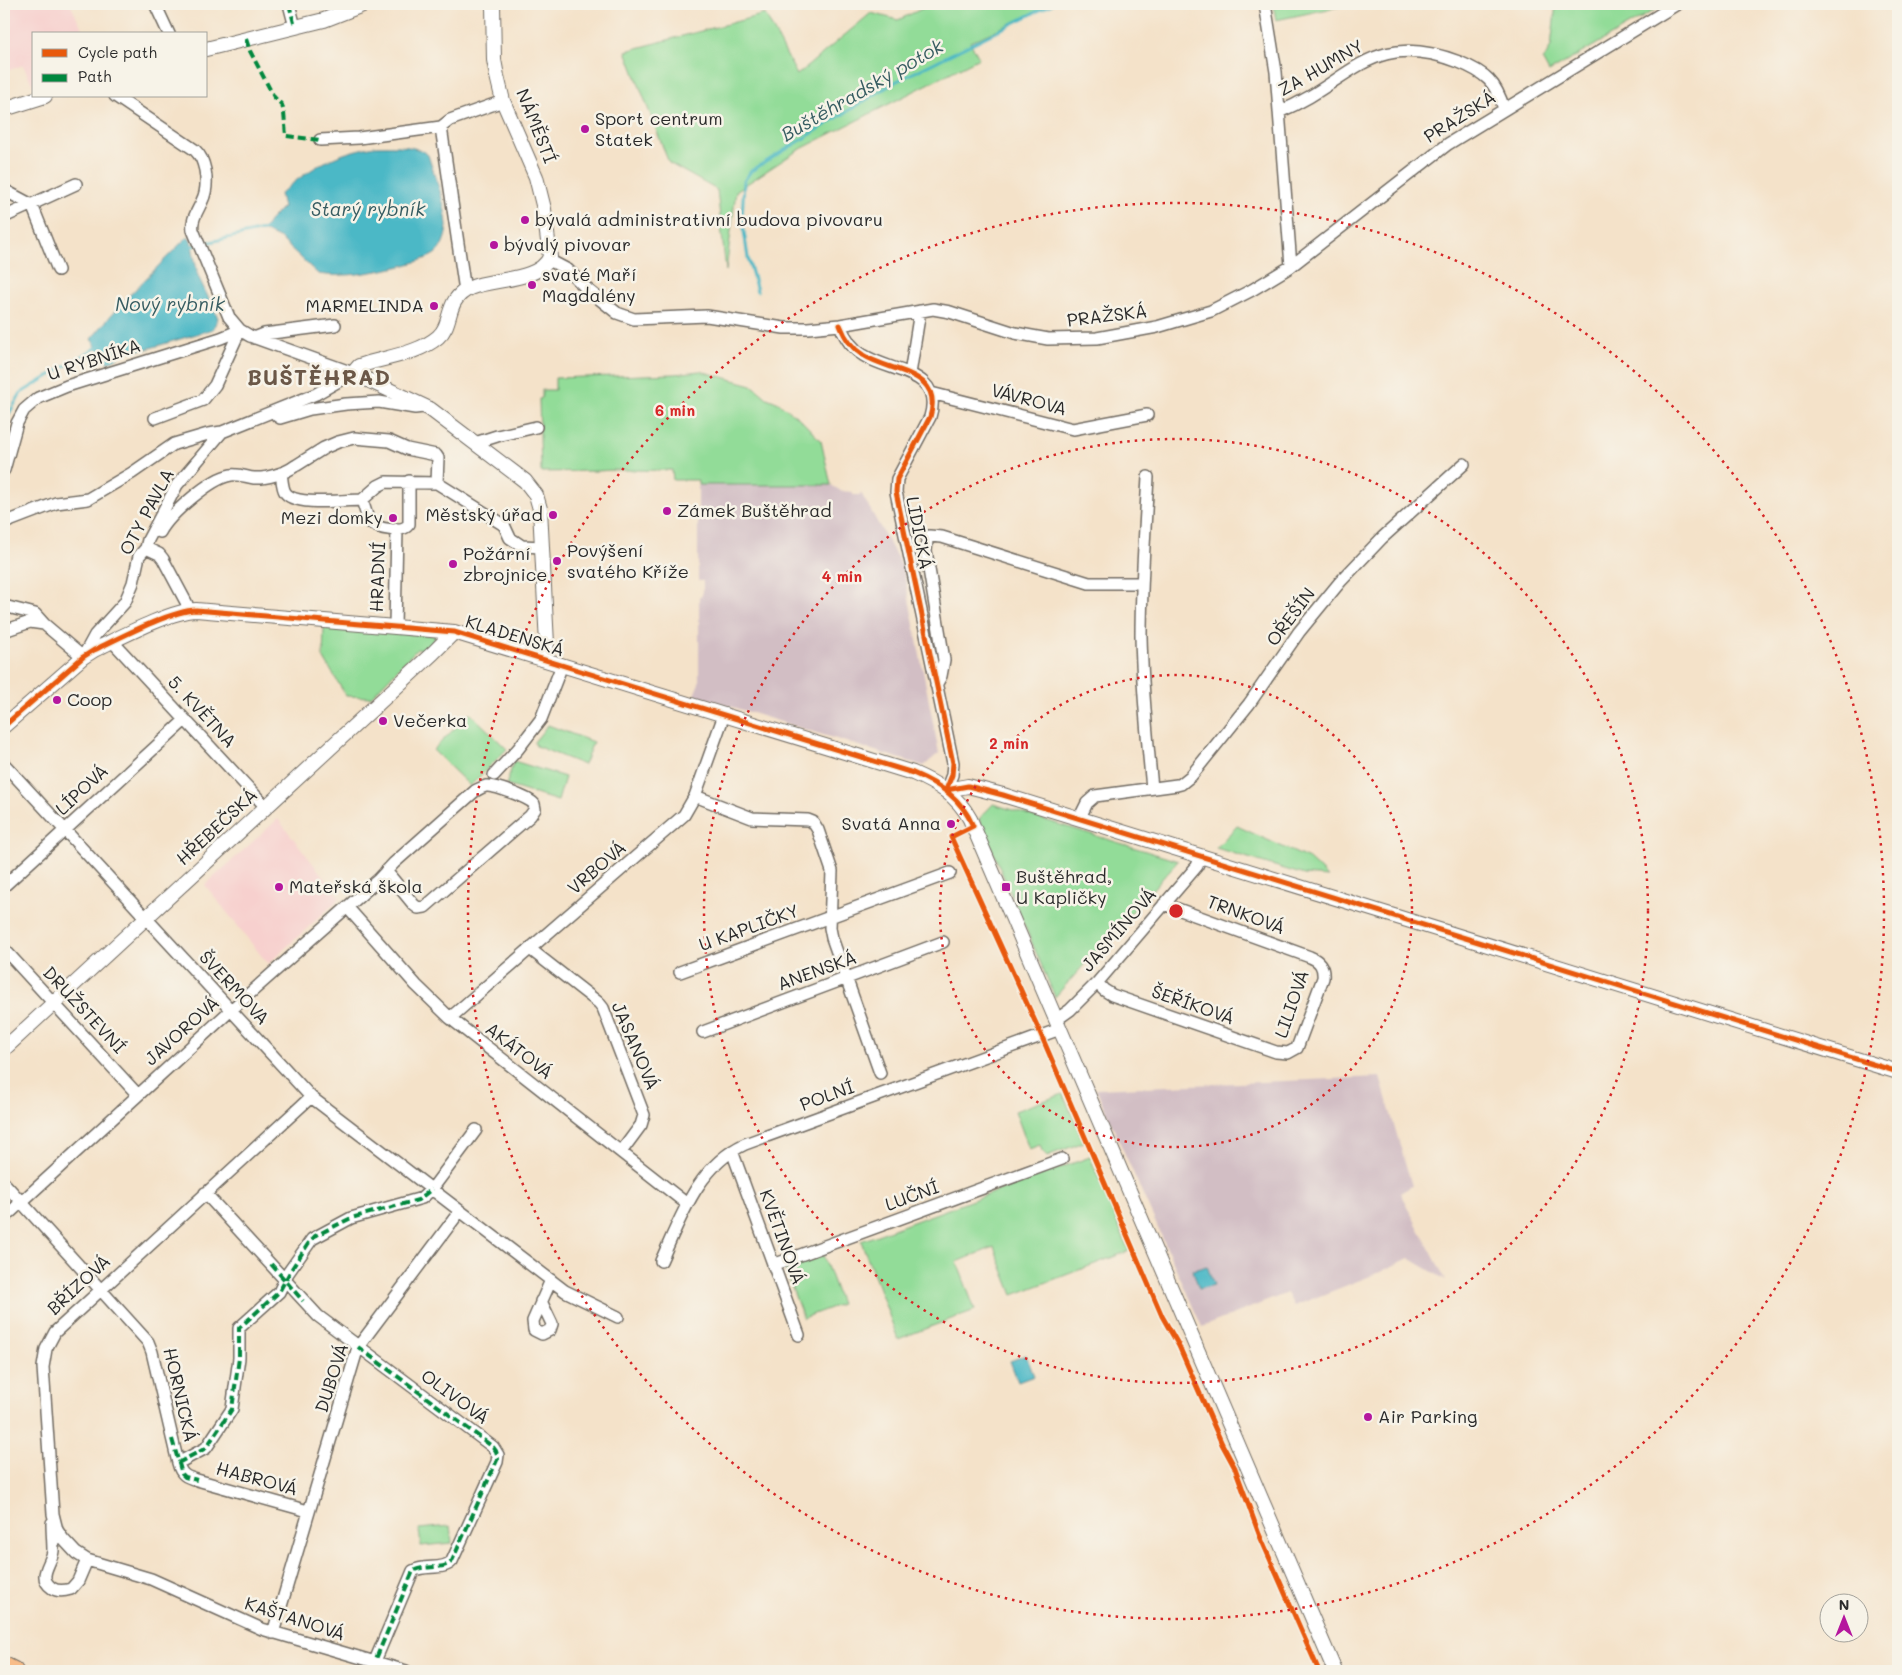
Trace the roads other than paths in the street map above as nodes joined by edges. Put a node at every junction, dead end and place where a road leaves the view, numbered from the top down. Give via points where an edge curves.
1 (155, 4) edge
2 (289, 4) edge
3 (365, 4) edge
4 (493, 4) edge
5 (1265, 4) edge
6 (1677, 4) edge
7 (295, 27) junction
8 (168, 32) edge
9 (208, 49) edge
10 (39, 98) edge
11 (118, 98) edge
12 (504, 101) junction
13 (4, 109) edge
14 (1504, 110) junction
15 (1279, 112) junction
16 (441, 127) junction
17 (320, 140) dead end
18 (76, 184) dead end
19 (4, 190) edge
20 (32, 205) junction
21 (4, 217) edge
22 (549, 260) junction
23 (1291, 266) junction
24 (58, 270) dead end
25 (465, 291) junction
26 (920, 311) junction
27 (335, 325) dead end
28 (840, 325) junction
29 (240, 330) junction
30 (254, 338) junction
31 (353, 373) junction
32 (910, 374) junction
33 (931, 393) junction
34 (425, 406) junction
35 (274, 411) junction
36 (1147, 415) dead end
37 (154, 418) dead end
38 (536, 427) dead end
39 (222, 432) junction
40 (475, 443) junction
41 (1464, 464) dead end
42 (4, 470) edge
43 (281, 472) junction
44 (1148, 477) dead end
45 (410, 481) junction
46 (437, 483) junction
47 (362, 500) junction
48 (4, 523) edge
49 (397, 529) junction
50 (542, 547) junction
51 (146, 548) junction
52 (1142, 583) junction
53 (4, 606) edge
54 (189, 610) junction
55 (44, 624) junction
56 (395, 626) junction
57 (4, 631) edge
58 (454, 632) junction
59 (112, 641) junction
60 (83, 657) junction
61 (542, 659) junction
62 (562, 665) junction
63 (936, 685) junction
64 (724, 715) junction
65 (185, 720) junction
66 (4, 726) edge
67 (4, 764) edge
68 (494, 775) dead end
69 (1152, 788) junction
70 (946, 790) junction
71 (695, 796) junction
72 (266, 807) junction
73 (1079, 819) junction
74 (65, 830) junction
75 (1200, 856) junction
76 (386, 871) junction
77 (950, 873) dead end
78 (4, 886) edge
79 (1164, 904) junction
80 (347, 906) junction
81 (830, 917) junction
82 (146, 918) junction
83 (943, 942) dead end
84 (530, 948) junction
85 (4, 949) edge
86 (1315, 959) joint
87 (680, 972) dead end
88 (846, 979) junction
89 (1097, 982) junction
90 (53, 1003) junction
91 (231, 1010) junction
92 (450, 1018) junction
93 (1058, 1025) junction
94 (703, 1032) dead end
95 (4, 1049) edge
96 (1282, 1053) joint
97 (1898, 1072) edge
98 (880, 1073) dead end
99 (138, 1095) junction
100 (311, 1096) junction
101 (476, 1130) dead end
102 (732, 1150) junction
103 (621, 1152) junction
104 (1062, 1159) dead end
105 (4, 1183) edge
106 (432, 1189) junction
107 (205, 1193) junction
108 (21, 1202) junction
109 (687, 1204) junction
110 (460, 1211) junction
111 (4, 1218) edge
112 (661, 1261) dead end
113 (773, 1265) junction
114 (285, 1280) junction
115 (551, 1280) junction
116 (100, 1288) junction
117 (542, 1302) dead end
118 (618, 1317) dead end
119 (799, 1335) dead end
120 (358, 1347) junction
121 (178, 1463) junction
122 (197, 1480) joint
123 (52, 1508) junction
124 (308, 1511) junction
125 (87, 1560) junction
126 (120, 1571) joint
127 (273, 1633) junction
128 (375, 1661) junction
129 (4, 1666) edge
130 (14, 1671) edge
131 (406, 1671) edge
132 (1335, 1671) edge

1 - 8 street
2 - 7 street
3 - 7 street
4 - 12 street, NÁMĚSTÍ via 494,60
5 - 15 street, ZA HUMNY
6 - 14 street, PRAŽSKÁ
7 - 9 street
10 - 13 street
11 - 29 street via 202,158 206,187 192,222 193,230 225,309
12 - 16 street via 450,120
12 - 22 street, NÁMĚSTÍ via 536,177 550,248
14 - 15 street, ZA HUMNY via 1496,88 1482,73 1446,58 1404,51 1368,59 1301,103
14 - 23 street, PRAŽSKÁ via 1433,154
15 - 23 street, ZA HUMNY
16 - 17 street
16 - 25 street
18 - 20 street
19 - 20 street
20 - 21 street
20 - 24 street
22 - 25 street via 525,275
22 - 28 street, PRAŽSKÁ via 568,270 614,311 627,318 707,316 794,329
23 - 26 street, PRAŽSKÁ via 1252,290 1202,314 1157,327 1097,338 1064,340 1025,335 945,311
25 - 31 street via 455,300 443,332 433,341 359,366
26 - 28 street, PRAŽSKÁ
26 - 32 street
27 - 30 street
28 - 32 street via 846,340 862,355
29 - 30 street
29 - 37 street via 207,396
29 - 42 street, U RYBNÍKA via 38,398 24,410 17,423
30 - 31 street
31 - 34 street
31 - 35 street, OTY PAVLA via 316,394
32 - 33 street via 923,381
33 - 36 street, VÁVROVA via 1073,429
33 - 63 street, LIDICKÁ via 930,417 897,480 896,492
34 - 35 street via 415,408 379,402 346,404 310,409 280,418
34 - 40 street
35 - 39 street, OTY PAVLA
38 - 40 street
39 - 48 street via 174,444 88,499 56,503
39 - 51 street, OTY PAVLA via 177,484
40 - 50 street via 525,481 536,494
41 - 69 street, OŘEŠÍN via 1382,538 1340,582 1191,776 1181,784
43 - 46 street via 324,448 349,439 387,441 436,456
43 - 47 street via 290,498 320,502
43 - 51 street via 257,478 231,475 218,480 170,518 152,545
44 - 52 street
45 - 46 street
45 - 47 street via 386,482
45 - 49 street, HRADNÍ via 409,524
46 - 50 street via 504,525 510,538 522,546
47 - 49 street, HRADNÍ via 371,524
49 - 56 street, HRADNÍ
50 - 61 street via 547,644
51 - 54 street via 163,559
51 - 60 street, OTY PAVLA via 139,556 125,602 95,634
52 - 63 street, LIDICKÁ via 1089,583 942,537 929,536 926,551 944,660
52 - 69 street via 1143,691
53 - 55 street via 32,612
54 - 56 street, KLADENSKÁ
54 - 59 street, KLADENSKÁ
55 - 57 street via 30,622
55 - 60 street
56 - 58 street, KLADENSKÁ
58 - 61 street, KLADENSKÁ
58 - 72 street, HŘEBEČSKÁ
59 - 60 street, KLADENSKÁ
59 - 65 street, 5. KVĚTNA
60 - 66 street, KLADENSKÁ
61 - 62 street, KLADENSKÁ
62 - 64 street, KLADENSKÁ
62 - 68 street via 541,719
63 - 70 street, LIDICKÁ via 953,763
64 - 70 street, KLADENSKÁ via 913,774
64 - 71 street, VRBOVÁ
65 - 72 street, 5. KVĚTNA
65 - 74 street, LÍPOVÁ
67 - 74 street, ŠVERMOVA
69 - 73 street, OŘEŠÍN via 1095,796 1087,802
70 - 73 street via 974,787
70 - 93 street, KLADENSKÁ via 970,819
71 - 81 street via 752,818 813,822 832,871
71 - 84 street, VRBOVÁ via 684,815
72 - 82 street, HŘEBEČSKÁ
73 - 75 street
74 - 78 street, LÍPOVÁ
74 - 82 street, ŠVERMOVA
75 - 79 street, JASMÍNOVÁ via 1197,866
75 - 97 street
76 - 76 street, JAVOROVÁ via 481,788 491,786 534,804 535,809 530,816 428,906 414,905
76 - 80 street, JAVOROVÁ
77 - 81 street, U KAPLIČKY
79 - 86 street, TRNKOVÁ
79 - 89 street, JASMÍNOVÁ
80 - 91 street, JAVOROVÁ
80 - 92 street, AKÁTOVÁ via 416,985
81 - 87 street, U KAPLIČKY
81 - 88 street via 832,938
82 - 90 street, HŘEBEČSKÁ
82 - 91 street, ŠVERMOVA
83 - 88 street, ANENSKÁ
84 - 92 street, VRBOVÁ
84 - 103 street, JASANOVÁ via 603,1008 644,1115 641,1125
85 - 90 street, DRUŽSTEVNÍ
86 - 96 street, LILIOVÁ via 1322,967 1323,978 1302,1039 1293,1051
88 - 94 street, ANENSKÁ
88 - 98 street
89 - 93 street, JASMÍNOVÁ
89 - 96 street, ŠEŘÍKOVÁ via 1112,995
90 - 95 street, HŘEBEČSKÁ
90 - 99 street, DRUŽSTEVNÍ
91 - 99 street, JAVOROVÁ
91 - 100 street, ŠVERMOVA
92 - 103 street, AKÁTOVÁ
93 - 102 street, POLNÍ
93 - 132 street, KLADENSKÁ
99 - 108 street, JAVOROVÁ
100 - 106 street, ŠVERMOVA
100 - 107 street, BŘÍZOVÁ
101 - 106 street
102 - 109 street, POLNÍ via 709,1171
102 - 113 street, KVĚTINOVÁ
103 - 109 street, AKÁTOVÁ
104 - 113 street, LUČNÍ
105 - 108 street, HORNICKÁ
106 - 110 street, ŠVERMOVA
106 - 114 street, HABROVÁ via 418,1200 351,1218 318,1234
107 - 114 street, OLIVOVÁ
107 - 116 street, BŘÍZOVÁ
108 - 111 street, JAVOROVÁ
108 - 116 street, HORNICKÁ
109 - 112 street, POLNÍ
110 - 115 street
110 - 120 street, DUBOVÁ
113 - 119 street, KVĚTINOVÁ
114 - 120 street, OLIVOVÁ via 318,1316
114 - 121 street, HABROVÁ via 279,1292 239,1328 239,1358 232,1409 206,1448
115 - 117 street
115 - 118 street via 572,1295
116 - 121 street, HORNICKÁ via 150,1346
116 - 123 street, BŘÍZOVÁ via 55,1332 46,1348
120 - 124 street, DUBOVÁ
120 - 128 street, OLIVOVÁ via 493,1448 498,1458 452,1561 448,1565 413,1571
121 - 122 street, HORNICKÁ via 185,1477
122 - 124 street, HABROVÁ
123 - 125 street, BŘÍZOVÁ via 60,1535
123 - 125 street via 53,1553 45,1571 48,1585 58,1590 71,1589
124 - 127 street, DUBOVÁ
125 - 126 street, BŘÍZOVÁ
126 - 127 street, KAŠTANOVÁ via 159,1582
127 - 128 street, KAŠTANOVÁ
128 - 131 street, KAŠTANOVÁ
129 - 130 main road

